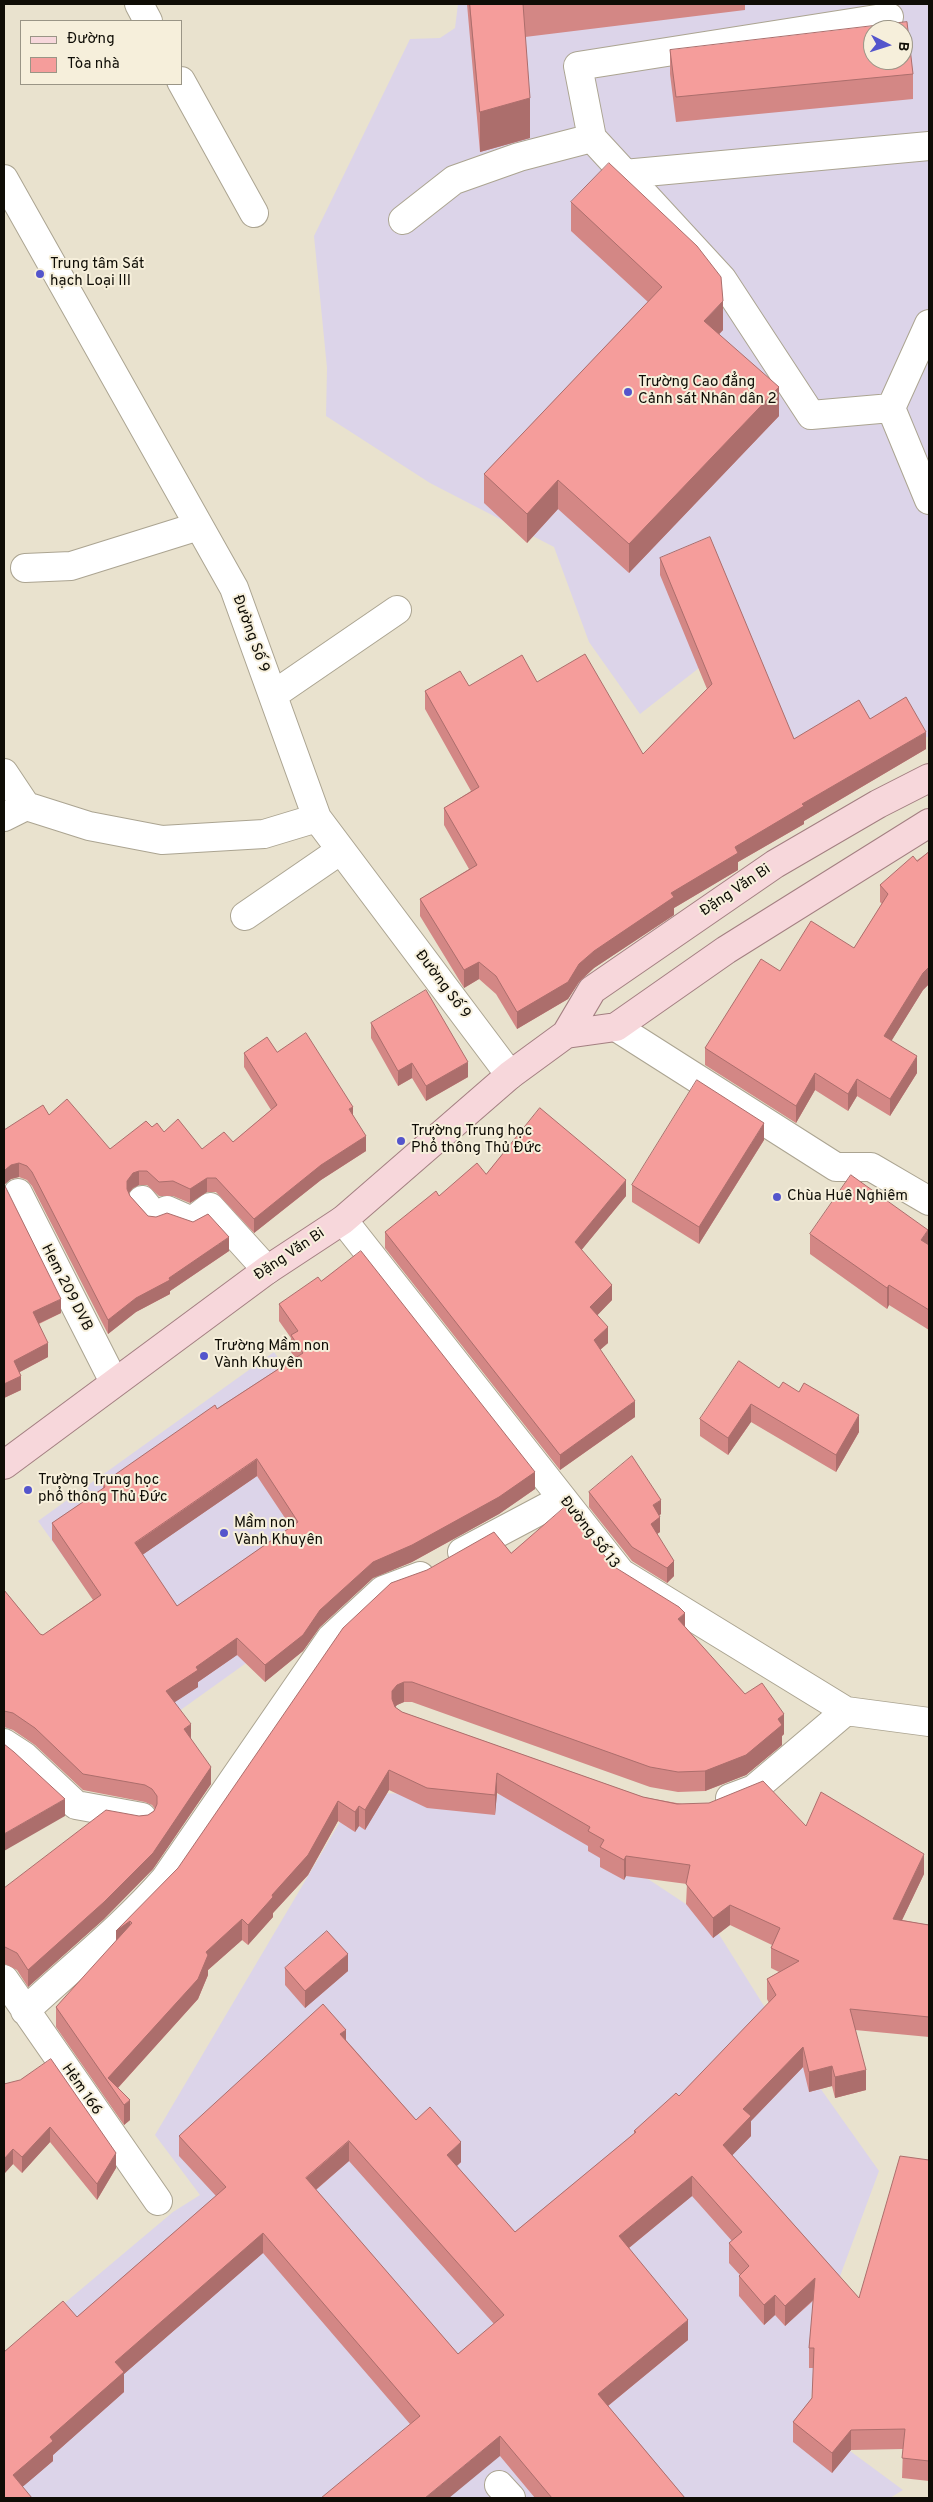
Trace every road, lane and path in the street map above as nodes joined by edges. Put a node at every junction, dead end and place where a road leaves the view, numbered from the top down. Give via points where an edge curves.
1 (889, 17) dead end
2 (182, 83) edge
3 (592, 138) junction
4 (929, 146) edge
5 (624, 174) junction
6 (4, 179) edge
7 (254, 212) dead end
8 (403, 220) dead end
9 (929, 324) edge
10 (891, 408) junction
11 (929, 500) edge
12 (199, 526) junction
13 (25, 568) dead end
14 (397, 610) dead end
15 (272, 695) junction
16 (4, 773) edge
17 (929, 778) edge
18 (15, 812) edge
19 (317, 818) junction
20 (929, 823) edge
21 (341, 850) junction
22 (244, 916) dead end
23 (616, 1027) junction
24 (566, 1034) junction
25 (510, 1075) junction
26 (18, 1193) dead end
27 (142, 1200) dead end
28 (929, 1201) edge
29 (343, 1220) junction
30 (267, 1270) junction
31 (114, 1382) junction
32 (4, 1465) edge
33 (562, 1499) junction
34 (846, 1711) junction
35 (929, 1722) edge
36 (4, 1743) edge
37 (708, 1807) edge
38 (142, 1817) edge
39 (4, 1979) edge
40 (26, 2011) junction
41 (158, 2201) dead end

1 - 3 street via 578,66
2 - 7 street
3 - 5 street
3 - 8 street via 519,157 454,180
4 - 5 street
5 - 10 street via 722,279 811,415
6 - 12 street, Đường Số 9
9 - 10 street
10 - 11 street
12 - 13 street via 71,566
12 - 15 street, Đường Số 9 via 234,588
14 - 15 street
15 - 19 street, Đường Số 9
16 - 18 street
17 - 24 main road, Đặng Văn Bi via 775,864 592,990
18 - 19 street via 162,840 264,834
19 - 21 street, Đường Số 9
20 - 23 main road, Đặng Văn Bi via 726,950
21 - 22 street
21 - 25 street, Đường Số 9
23 - 24 main road, Đặng Văn Bi
23 - 28 street via 836,1166 871,1167
24 - 25 main road, Đặng Văn Bi
25 - 29 main road, Đặng Văn Bi
26 - 31 street, Hem 209 DVB
27 - 30 street via 155,1216 167,1210 192,1221 210,1207
29 - 30 main road, Đặng Văn Bi
29 - 33 street, Đường Số 13
30 - 31 main road, Đặng Văn Bi
31 - 32 main road, Đặng Văn Bi
33 - 34 street, Đường Số 13 via 621,1574
33 - 40 street via 419,1576 383,1590 331,1638 165,1879 137,1911
34 - 35 street, Đường Số 13
34 - 37 street via 754,1789
36 - 38 street via 24,1756 76,1805
39 - 40 street, Hẻm 166
40 - 41 street, Hẻm 166

